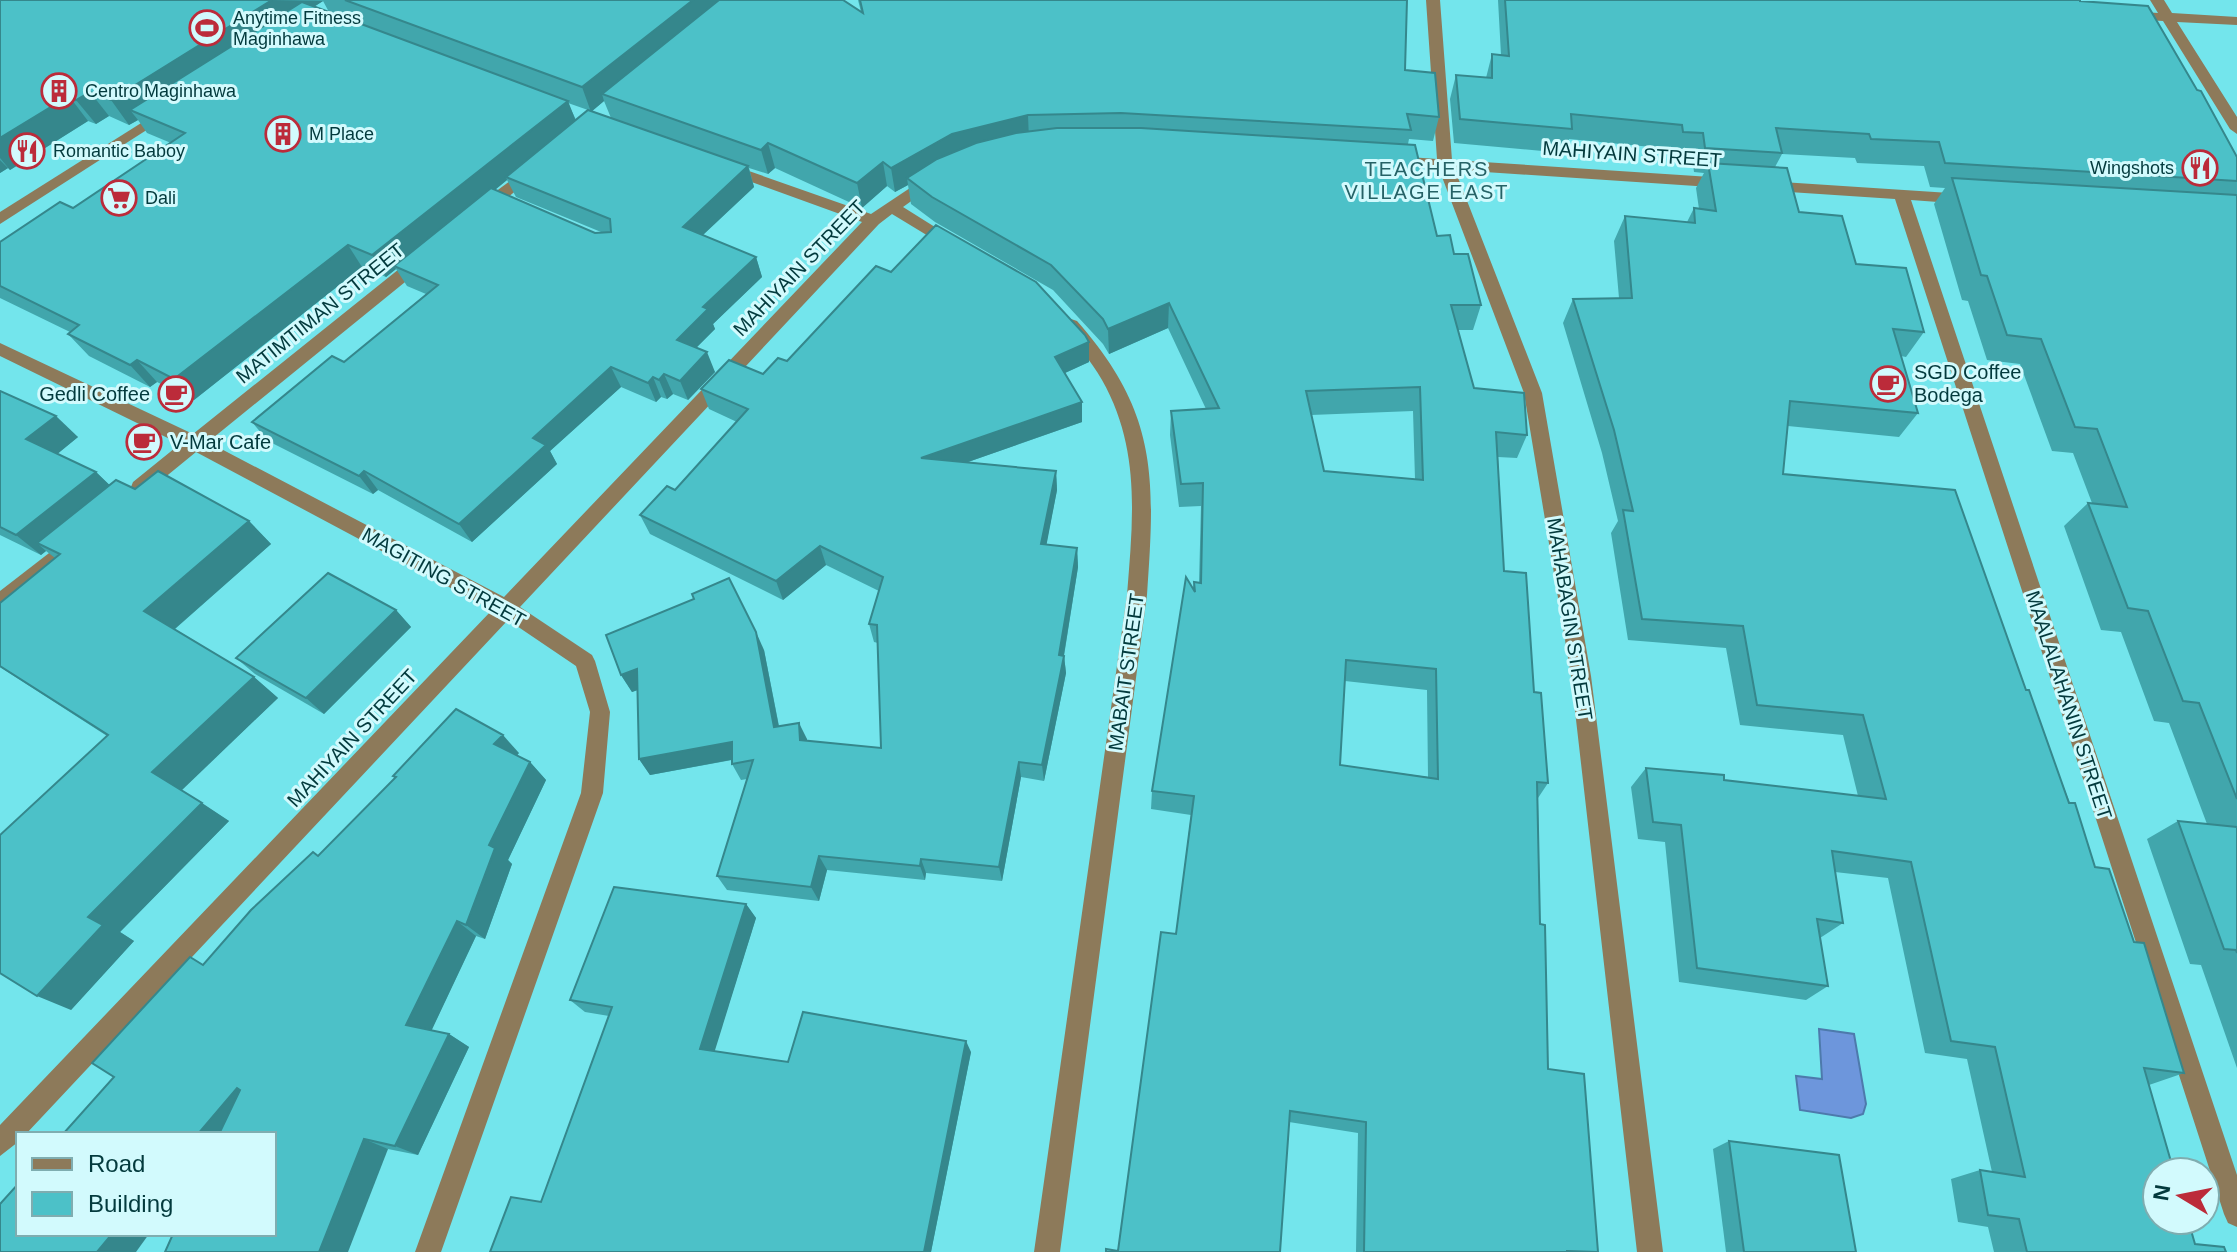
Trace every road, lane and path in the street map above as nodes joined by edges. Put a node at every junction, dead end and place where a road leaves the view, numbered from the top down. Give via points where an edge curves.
1 (1433, 0) edge
2 (2157, 0) edge
3 (2113, 14) edge
4 (2167, 17) junction
5 (2237, 21) edge
6 (177, 105) edge
7 (2237, 129) edge
8 (545, 160) edge
9 (1382, 160) edge
10 (711, 163) edge
11 (1445, 164) junction
12 (952, 169) edge
13 (1901, 195) junction
14 (1978, 199) edge
15 (890, 206) junction
16 (473, 218) edge
17 (0, 219) edge
18 (873, 220) junction
19 (436, 247) edge
20 (968, 252) edge
21 (1055, 308) edge
22 (0, 349) edge
23 (194, 443) junction
24 (121, 503) edge
25 (85, 533) edge
26 (0, 603) edge
27 (506, 608) junction
28 (0, 1143) edge
29 (2237, 1214) edge
30 (428, 1252) edge
31 (1047, 1252) edge
32 (1650, 1252) edge

1 - 11 street, MAHABAGIN STREET
2 - 4 street
3 - 4 street
4 - 5 street
4 - 7 street
6 - 17 street
8 - 16 street via 504,201
9 - 11 street, MAHIYAIN STREET
10 - 18 street
11 - 13 street, MAHIYAIN STREET
11 - 32 street, MAHABAGIN STREET via 1533,393 1581,676
12 - 15 street, MAHIYAIN STREET
13 - 14 street, MAHIYAIN STREET
13 - 29 street, MAALALAHANIN STREET
15 - 18 street, MAHIYAIN STREET
15 - 20 street
18 - 27 street, MAHIYAIN STREET
19 - 23 street, MATIMTIMAN STREET
21 - 31 street, MABAIT STREET via 1095,350 1127,411 1143,490 1137,595
22 - 23 street, MAGITING STREET
23 - 24 street, MATIMTIMAN STREET
23 - 27 street, MAGITING STREET
25 - 26 street
27 - 28 street, MAHIYAIN STREET
27 - 30 street, MAGITING STREET via 585,661 600,712 592,793

